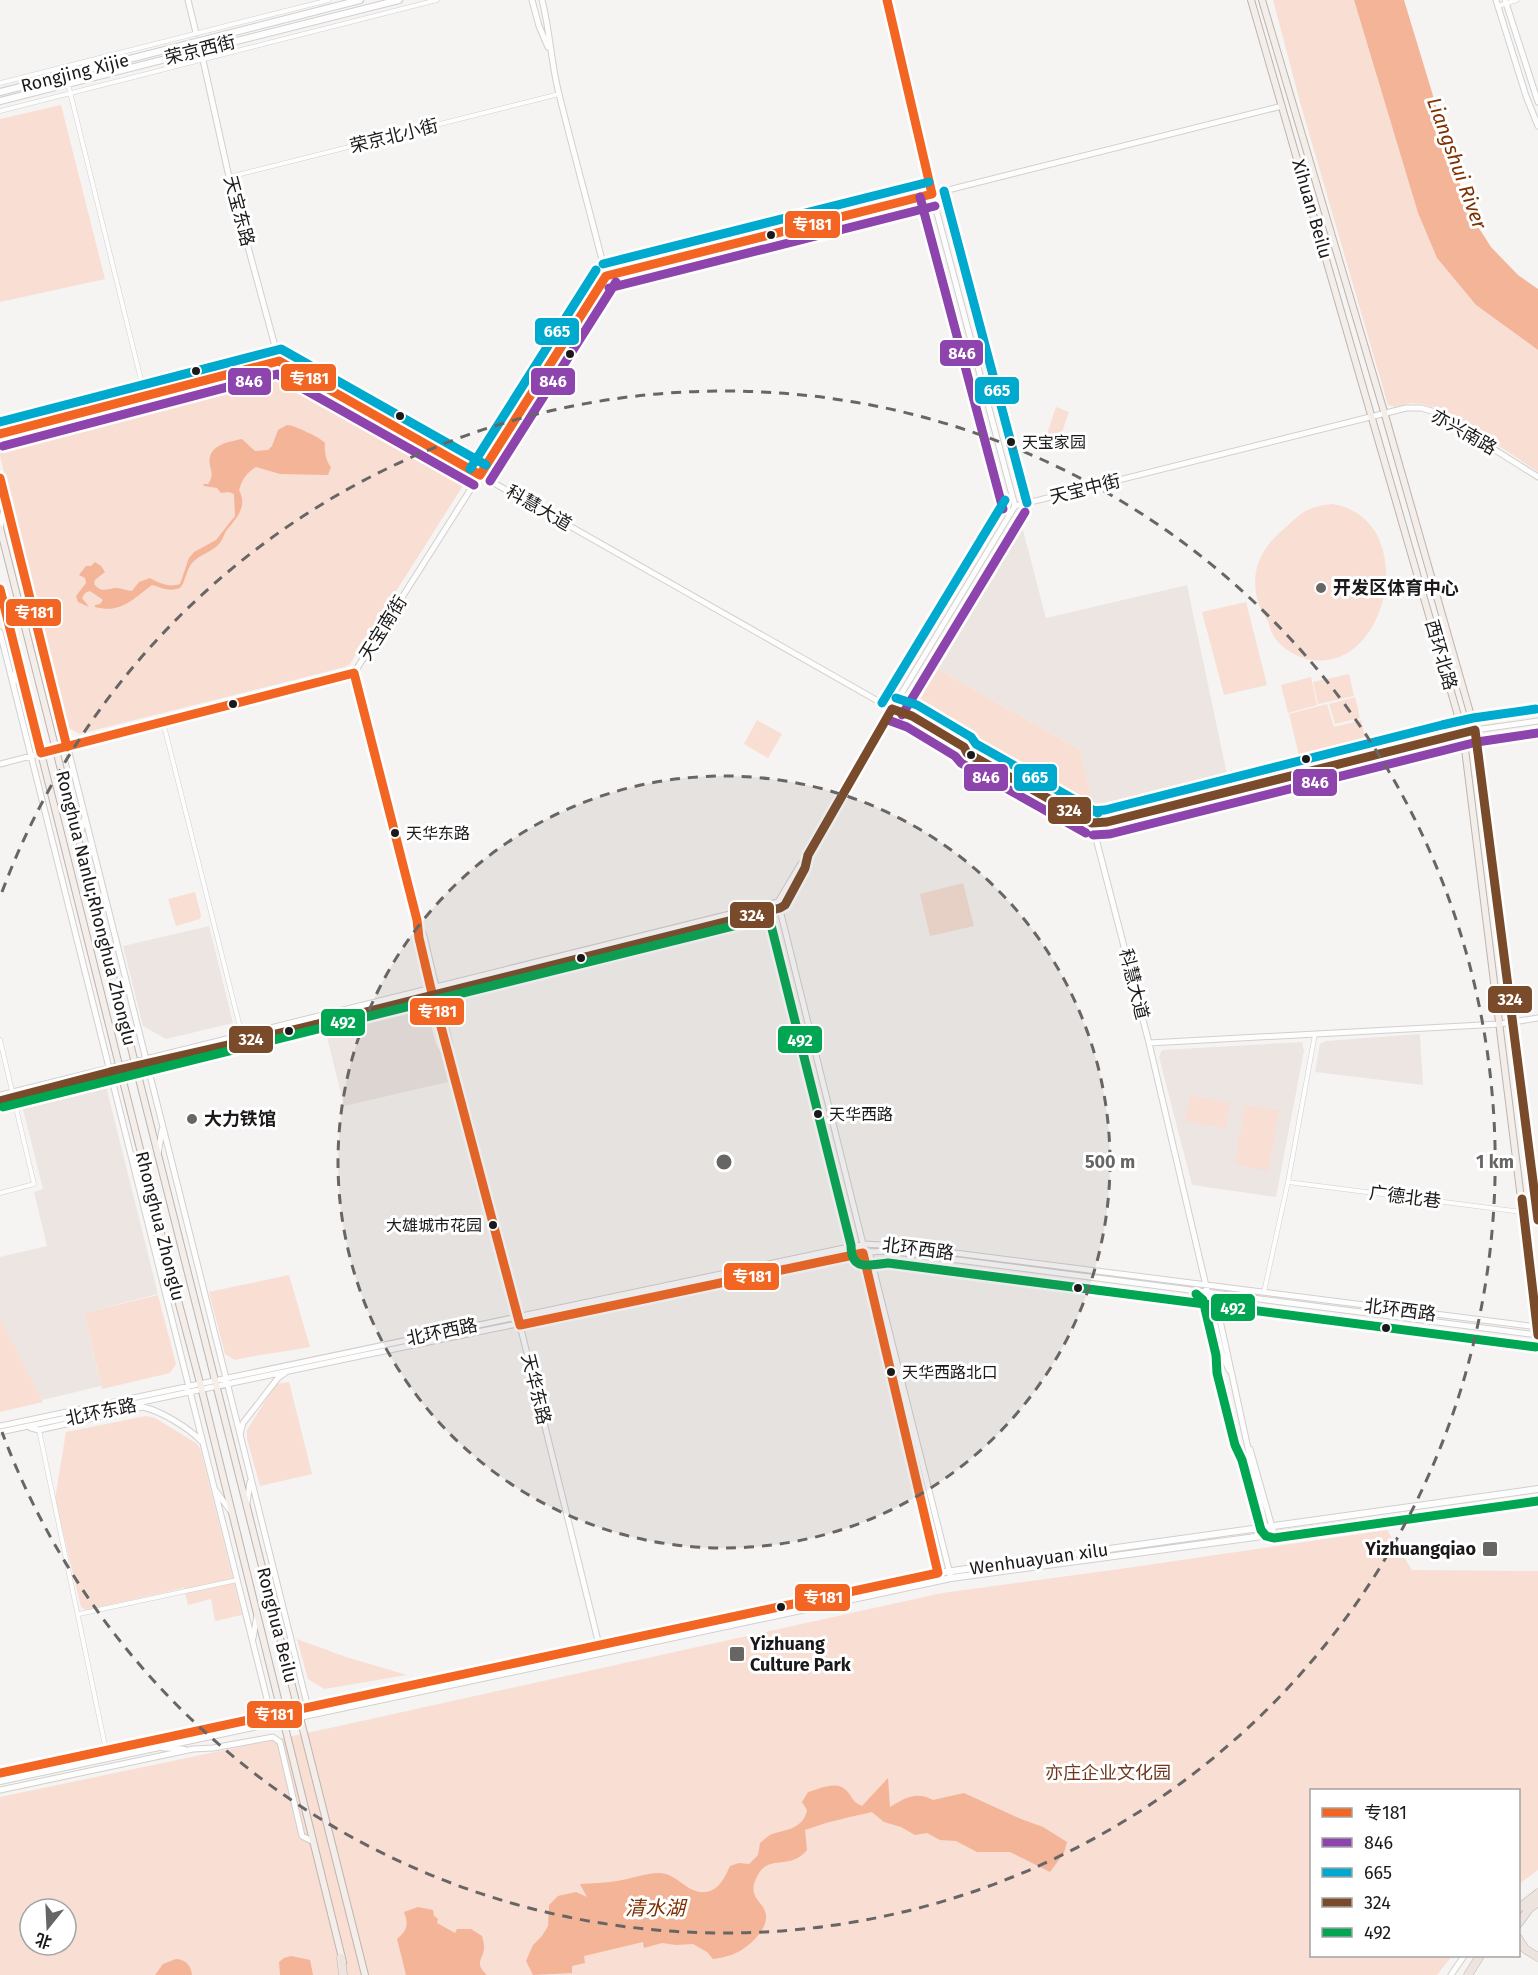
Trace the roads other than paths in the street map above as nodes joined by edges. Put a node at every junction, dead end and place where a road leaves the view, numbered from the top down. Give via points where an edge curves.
1 (188, 0) edge
2 (329, 0) edge
3 (360, 0) edge
4 (399, 0) edge
5 (437, 0) edge
6 (532, 0) edge
7 (542, 0) edge
8 (887, 0) edge
9 (1251, 0) edge
10 (1262, 0) edge
11 (1517, 0) edge
12 (1506, 2) edge
13 (1497, 3) edge
14 (196, 33) junction
15 (549, 51) junction
16 (203, 60) junction
17 (0, 83) edge
18 (68, 84) junction
19 (0, 92) edge
20 (70, 93) junction
21 (559, 94) junction
22 (0, 101) edge
23 (1538, 102) edge
24 (1282, 106) junction
25 (0, 111) edge
26 (1538, 126) edge
27 (229, 177) junction
28 (932, 194) junction
29 (606, 276) junction
30 (279, 361) junction
31 (145, 396) junction
32 (1385, 415) junction
33 (1371, 418) junction
34 (0, 434) edge
35 (480, 475) junction
36 (1538, 477) edge
37 (0, 478) edge
38 (5, 500) junction
39 (1015, 506) junction
40 (0, 528) edge
41 (0, 589) edge
42 (0, 632) edge
43 (18, 662) junction
44 (354, 673) junction
45 (13, 685) junction
46 (892, 710) junction
47 (1538, 721) edge
48 (163, 722) junction
49 (1475, 730) junction
50 (1463, 733) junction
51 (67, 747) junction
52 (56, 750) junction
53 (40, 753) junction
54 (31, 756) junction
55 (0, 764) edge
56 (85, 815) junction
57 (1092, 823) junction
58 (79, 840) junction
59 (779, 905) junction
60 (97, 974) junction
61 (434, 991) junction
62 (91, 995) junction
63 (1538, 1018) edge
64 (1513, 1022) junction
65 (1500, 1024) junction
66 (1314, 1034) junction
67 (242, 1036) junction
68 (0, 1040) edge
69 (1149, 1043) junction
70 (146, 1061) junction
71 (135, 1064) junction
72 (120, 1067) junction
73 (109, 1069) junction
74 (14, 1094) junction
75 (0, 1095) edge
76 (0, 1101) edge
77 (163, 1128) junction
78 (158, 1155) junction
79 (1288, 1182) junction
80 (0, 1193) edge
81 (1537, 1210) edge
82 (1523, 1212) junction
83 (1538, 1220) edge
84 (862, 1244) junction
85 (870, 1252) junction
86 (863, 1253) junction
87 (174, 1285) junction
88 (1206, 1286) junction
89 (1207, 1293) junction
90 (1264, 1293) junction
91 (1214, 1294) junction
92 (169, 1308) junction
93 (518, 1316) junction
94 (520, 1325) junction
95 (1538, 1327) edge
96 (1538, 1335) edge
97 (1229, 1370) junction
98 (287, 1371) junction
99 (225, 1378) junction
100 (215, 1380) junction
101 (200, 1383) junction
102 (227, 1385) junction
103 (189, 1386) junction
104 (216, 1388) junction
105 (202, 1391) junction
106 (190, 1393) junction
107 (0, 1426) edge
108 (28, 1427) junction
109 (39, 1430) junction
110 (0, 1432) edge
111 (240, 1434) junction
112 (202, 1442) junction
113 (250, 1480) junction
114 (213, 1487) junction
115 (1538, 1489) edge
116 (1538, 1498) edge
117 (246, 1505) junction
118 (232, 1513) junction
119 (1269, 1527) junction
120 (1271, 1534) junction
121 (950, 1574) junction
122 (939, 1576) junction
123 (237, 1580) junction
124 (79, 1614) junction
125 (257, 1616) junction
126 (252, 1641) junction
127 (599, 1645) junction
128 (601, 1653) junction
129 (308, 1708) junction
130 (298, 1710) junction
131 (280, 1713) junction
132 (271, 1715) junction
133 (300, 1718) junction
134 (283, 1722) junction
135 (162, 1748) junction
136 (193, 1749) junction
137 (106, 1750) junction
138 (0, 1773) edge
139 (0, 1781) edge
140 (0, 1790) edge
141 (312, 1841) junction
142 (1538, 1893) edge
143 (1538, 1902) edge
144 (1520, 1907) edge
145 (1520, 1921) edge
146 (1520, 1941) edge
147 (1463, 1957) edge
148 (1479, 1957) edge
149 (1538, 1957) edge
150 (342, 1958) joint
151 (344, 1975) edge
152 (365, 1975) edge
153 (1451, 1975) edge
154 (1468, 1975) edge

1 - 14 street
2 - 14 street
3 - 19 main road, Rongjing Xijie
4 - 18 main road, 荣京西街
5 - 16 street
6 - 15 street
7 - 15 street via 548,21
8 - 28 street
9 - 24 main road, Xihuan Beilu
10 - 32 main road, Xihuan Beilu
11 - 12 street
12 - 13 street
12 - 23 street
13 - 26 street
14 - 17 street
15 - 21 street
16 - 20 street
16 - 27 street, 天宝东路
18 - 20 street
18 - 22 main road, 荣京西街
20 - 25 street
20 - 31 street
21 - 27 street, 荣京北小街
21 - 29 street
24 - 28 street
24 - 33 main road, Xihuan Beilu
27 - 30 street, 天宝东路
28 - 29 street
28 - 39 street
29 - 35 street, 天宝南街
30 - 31 street
30 - 35 street, 科慧大道
31 - 34 street
32 - 33 street, 天宝中街
32 - 36 street, 亦兴南路 via 1406,408 1435,412
32 - 49 main road, 西环北路
33 - 39 street, 天宝中街
33 - 50 main road, 西环北路
35 - 44 street, 天宝南街
35 - 46 street, 科慧大道
37 - 38 street
38 - 40 street
38 - 51 street
39 - 46 street
40 - 52 main road, Ronghua Nanlu;Rhonghua Zhonglu
41 - 43 main road, Ronghua Nanlu;Rhonghua Zhonglu
42 - 45 street
43 - 45 street
43 - 53 main road, Ronghua Nanlu;Rhonghua Zhonglu
44 - 48 street, 天宝南街
44 - 61 street, 天华东路
45 - 54 street
46 - 57 street, 科慧大道
46 - 59 street
47 - 49 street
48 - 51 street, 天宝南街
48 - 67 street
49 - 50 street
49 - 64 main road, 西环北路
50 - 57 street
50 - 65 main road, 西环北路
51 - 52 street, 天宝南街
51 - 56 street
52 - 53 street, 天宝南街
52 - 58 main road, Ronghua Nanlu;Rhonghua Zhonglu
53 - 54 street, 天宝南街
53 - 60 main road, Ronghua Nanlu;Rhonghua Zhonglu
54 - 55 street, 天宝南街
54 - 62 street
56 - 58 street
56 - 70 street
57 - 69 street, 科慧大道
58 - 71 main road, Ronghua Nanlu;Rhonghua Zhonglu
59 - 61 street
59 - 84 street
60 - 62 street
60 - 72 main road, Ronghua Nanlu;Rhonghua Zhonglu
61 - 67 street
61 - 70 street
61 - 93 street, 天华东路
62 - 73 street
63 - 64 street
64 - 65 street
64 - 81 main road, 西环北路
65 - 66 street
65 - 82 main road, 西环北路
66 - 69 street
66 - 79 street
67 - 70 street
68 - 74 street
69 - 88 street, 科慧大道
70 - 71 street
70 - 77 street
71 - 72 street
71 - 78 main road, Ronghua Nanlu;Rhonghua Zhonglu
72 - 73 street
72 - 87 main road, Rhonghua Zhonglu
73 - 74 street
73 - 92 street
74 - 75 street
74 - 76 street
74 - 80 street via 34,1184
77 - 78 street
77 - 99 street
78 - 100 main road, Ronghua Nanlu;Rhonghua Zhonglu
79 - 82 street, 广德北巷
79 - 90 street
81 - 83 main road, 西环北路
82 - 95 main road, 西环北路
84 - 85 street
84 - 86 street
84 - 88 street, 北环西路
84 - 93 street, 北环西路
85 - 86 street, 北环西路
85 - 89 street, 北环西路 via 888,1251
85 - 121 street
86 - 94 street, 北环西路
86 - 122 street
87 - 92 street
87 - 101 main road, Rhonghua Zhonglu
88 - 89 street, 科慧大道
88 - 90 street, 北环西路
88 - 91 street
89 - 91 street, 北环西路
89 - 97 street, 科慧大道
90 - 95 street, 北环西路
91 - 96 street, 北环西路
91 - 97 street, 科慧大道
92 - 103 street
93 - 94 street, 天华东路
93 - 99 street, 北环西路
94 - 98 street, 北环西路
94 - 127 street, 天华东路
95 - 96 main road, 西环北路
97 - 119 street, 科慧大道
98 - 102 street, 北环西路
98 - 111 street via 243,1424
99 - 100 street, 北环西路
99 - 102 street
100 - 101 street, 北环西路
100 - 104 main road, Ronghua Beilu
101 - 103 street, 北环东路
101 - 105 main road, Ronghua Beilu
102 - 104 street, 北环西路
102 - 111 street
103 - 106 street
103 - 107 street, 北环东路
104 - 105 street, 北环西路
104 - 117 main road, Ronghua Beilu
105 - 106 street, 北环东路
105 - 118 main road, Ronghua Beilu
106 - 108 street, 北环东路
106 - 112 street
108 - 109 street
108 - 110 street, 北环东路
109 - 112 street via 143,1407 193,1432
109 - 124 street
111 - 113 street
112 - 114 street
113 - 117 street
113 - 129 street
114 - 118 street
114 - 123 street
115 - 119 main road, Wenhuayuan xilu
116 - 120 main road, Wenhuayuan xilu
117 - 130 main road, Ronghua Beilu
118 - 125 main road, Ronghua Beilu
119 - 120 street, 科慧大道
119 - 121 main road, Wenhuayuan xilu
120 - 121 main road, Wenhuayuan xilu
121 - 122 main road, Wenhuayuan xilu
122 - 127 main road, Wenhuayuan xilu
122 - 128 main road, Wenhuayuan xilu
123 - 124 street
123 - 126 street
124 - 137 street
125 - 126 street
125 - 131 main road, Ronghua Beilu
126 - 132 street
127 - 128 street, 天华东路
127 - 129 main road, Wenhuayuan xilu
128 - 133 main road, Wenhuayuan xilu
129 - 130 main road, Wenhuayuan xilu
129 - 133 street
130 - 131 main road, Wenhuayuan xilu
130 - 133 main road, Ronghua Beilu
131 - 132 main road, Wenhuayuan xilu
131 - 134 main road, Ronghua Beilu
132 - 134 street
132 - 137 main road, Wenhuayuan xilu
133 - 134 main road, Wenhuayuan xilu
133 - 152 main road, Ronghua Beilu
134 - 135 main road, Wenhuayuan xilu
134 - 141 main road, Ronghua Beilu
135 - 136 street
135 - 139 main road, Wenhuayuan xilu
136 - 140 street
136 - 141 street via 273,1737 279,1741 302,1836
137 - 138 main road, Wenhuayuan xilu
141 - 150 main road, Ronghua Beilu
142 - 144 highway
143 - 145 highway
146 - 149 highway
147 - 153 street
148 - 154 highway
150 - 151 highway

